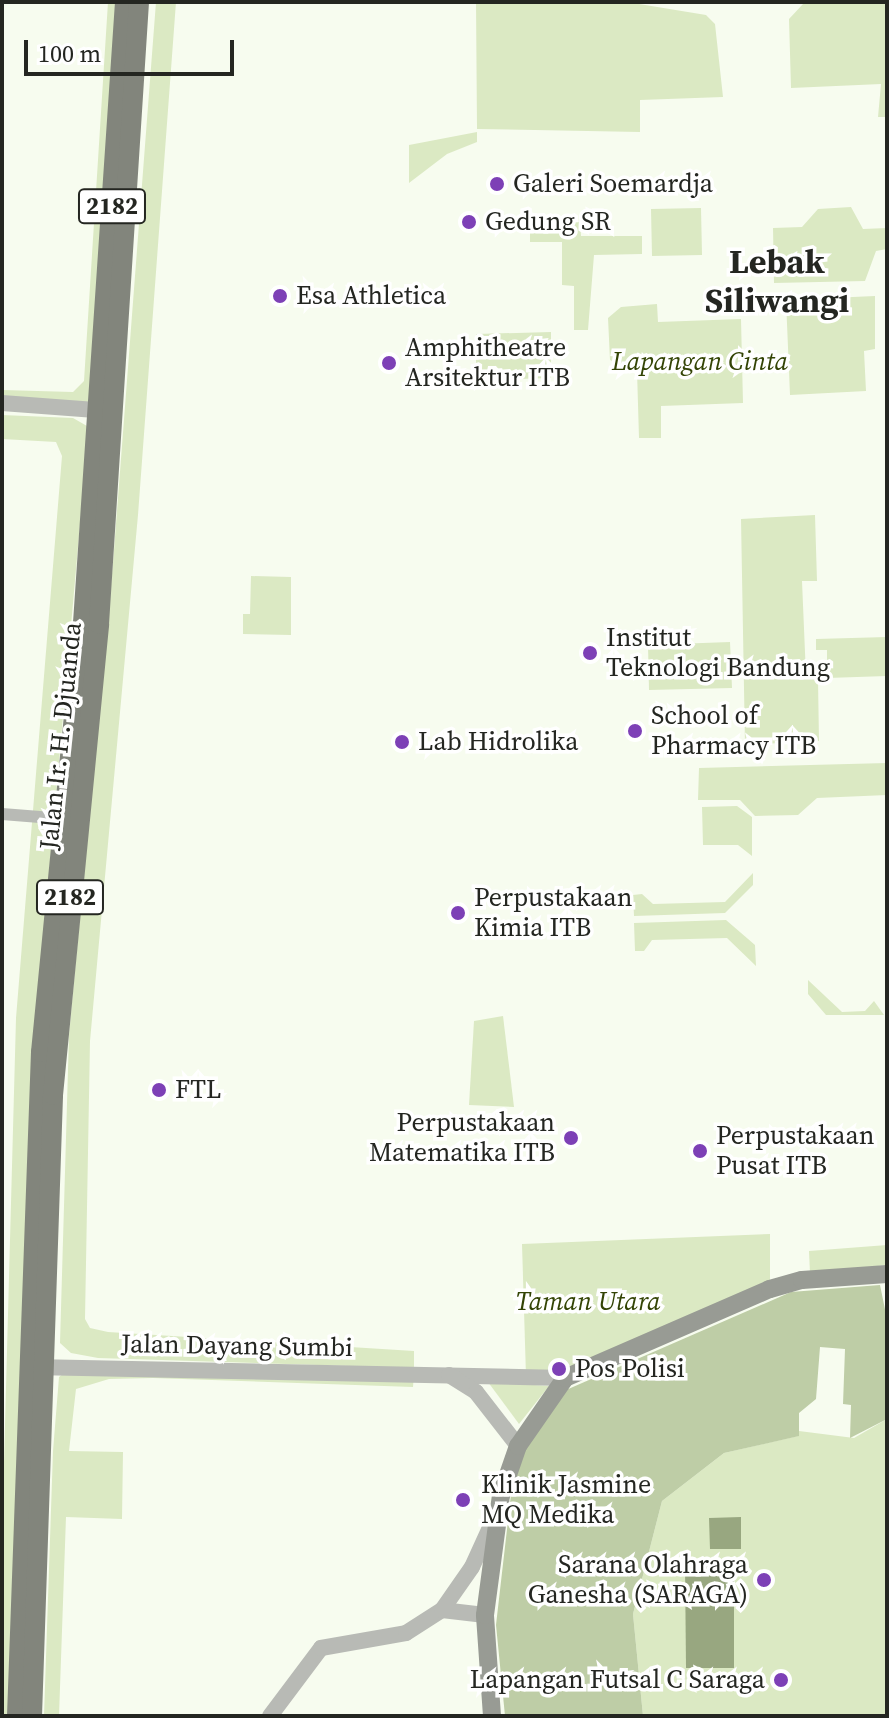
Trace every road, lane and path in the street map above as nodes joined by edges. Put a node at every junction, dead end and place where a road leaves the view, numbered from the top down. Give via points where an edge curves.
1 (125, 2) edge
2 (139, 2) edge
3 (2, 403) edge
4 (107, 410) junction
5 (91, 624) junction
6 (2, 814) edge
7 (65, 819) junction
8 (60, 931) junction
9 (54, 984) junction
10 (887, 1274) edge
11 (34, 1367) junction
12 (447, 1374) junction
13 (565, 1378) junction
14 (518, 1446) junction
15 (501, 1495) junction
16 (442, 1610) junction
17 (485, 1615) junction
18 (17, 1716) edge
19 (32, 1716) edge
20 (270, 1716) edge
21 (492, 1716) edge

1 - 4 main road, Jalan Ir. H. Djuanda / 2182
2 - 4 main road, Jalan Ir. H. Djuanda / 2182
3 - 4 street
4 - 5 main road, Jalan Ir. H. Djuanda / 2182
5 - 7 main road, Jalan Ir. H. Djuanda / 2182
5 - 8 main road, Jalan Ir. H. Djuanda / 2182
6 - 7 street
7 - 8 main road, Jalan Ir. H. Djuanda / 2182
8 - 9 main road, Jalan Ir. H. Djuanda / 2182
9 - 11 main road, Jalan Ir. H. Djuanda / 2182
9 - 11 main road, Jalan Ir. H. Djuanda / 2182 via 48,1216
10 - 13 main road via 802,1280 770,1289
11 - 12 street, Jalan Dayang Sumbi
11 - 18 main road, Jalan Ir. H. Djuanda / 2182
11 - 19 main road, Jalan Ir. H. Djuanda / 2182 via 40,1567
12 - 13 street, Jalan Dayang Sumbi
12 - 14 street via 476,1392
13 - 14 main road
14 - 15 main road
15 - 16 street via 478,1556
15 - 17 main road
16 - 17 street
16 - 20 street via 406,1633 321,1648
17 - 21 main road

